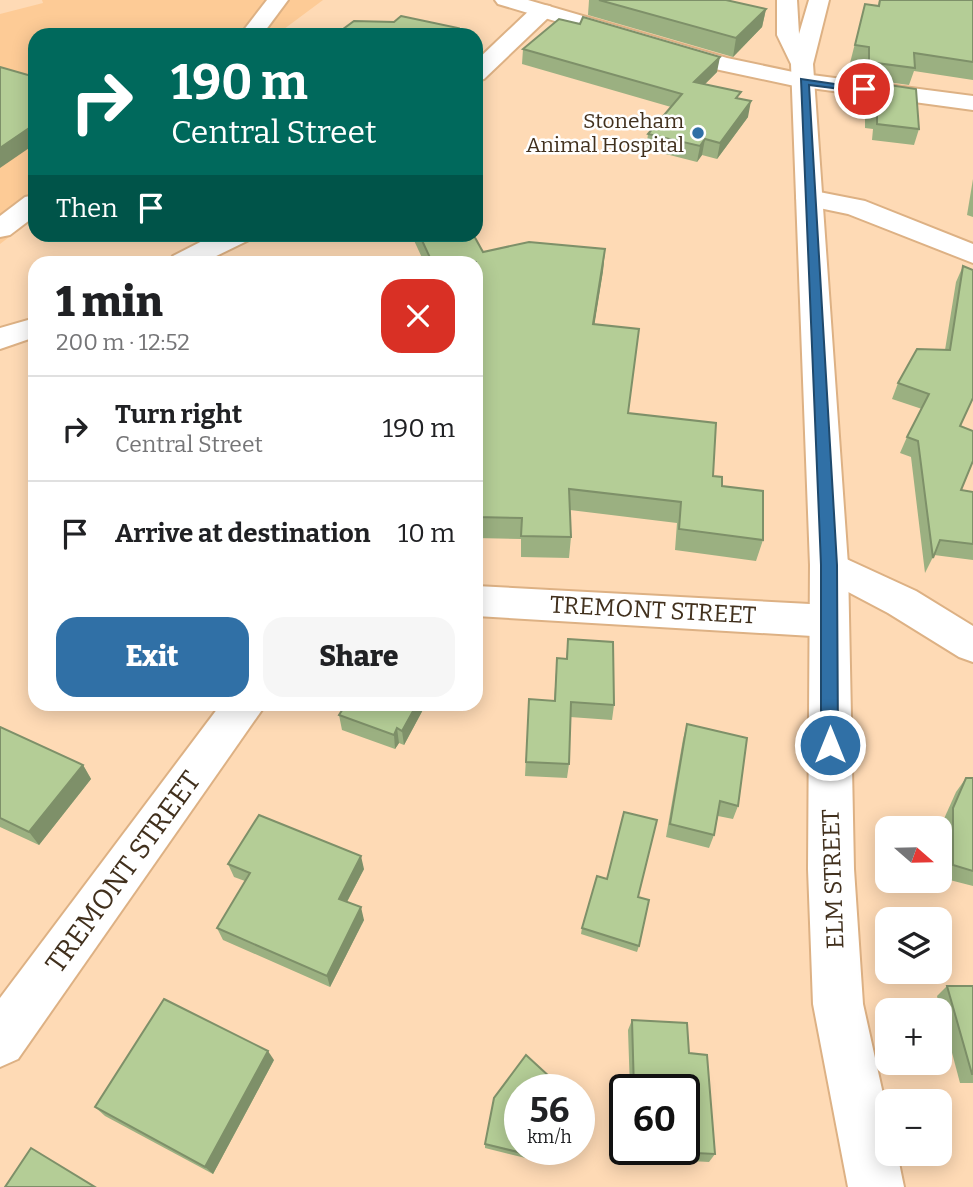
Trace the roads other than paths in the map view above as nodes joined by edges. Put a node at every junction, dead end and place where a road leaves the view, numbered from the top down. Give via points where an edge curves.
1 (278, 0) edge
2 (505, 0) edge
3 (787, 0) edge
4 (818, 0) edge
5 (542, 11) junction
6 (256, 28) edge
7 (483, 67) edge
8 (803, 73) junction
9 (973, 103) edge
10 (809, 198) junction
11 (28, 208) edge
12 (0, 229) edge
13 (223, 242) edge
14 (973, 254) edge
15 (195, 256) edge
16 (28, 329) edge
17 (0, 339) edge
18 (829, 565) junction
19 (483, 601) edge
20 (829, 621) junction
21 (973, 646) edge
22 (240, 711) edge
23 (0, 1041) edge
24 (876, 1187) edge

1 - 6 street
2 - 5 street
3 - 8 street, ELM STREET via 788,35
4 - 8 street, ELM STREET
5 - 7 street
5 - 8 street via 723,64
8 - 9 street
8 - 10 street, ELM STREET
10 - 14 street via 855,207
10 - 18 street, ELM STREET
11 - 12 street
13 - 15 street
16 - 17 street
18 - 20 street, ELM STREET
18 - 21 street via 902,602
19 - 20 street, TREMONT STREET
20 - 24 street, ELM STREET via 831,869 838,1004
22 - 23 street, TREMONT STREET

